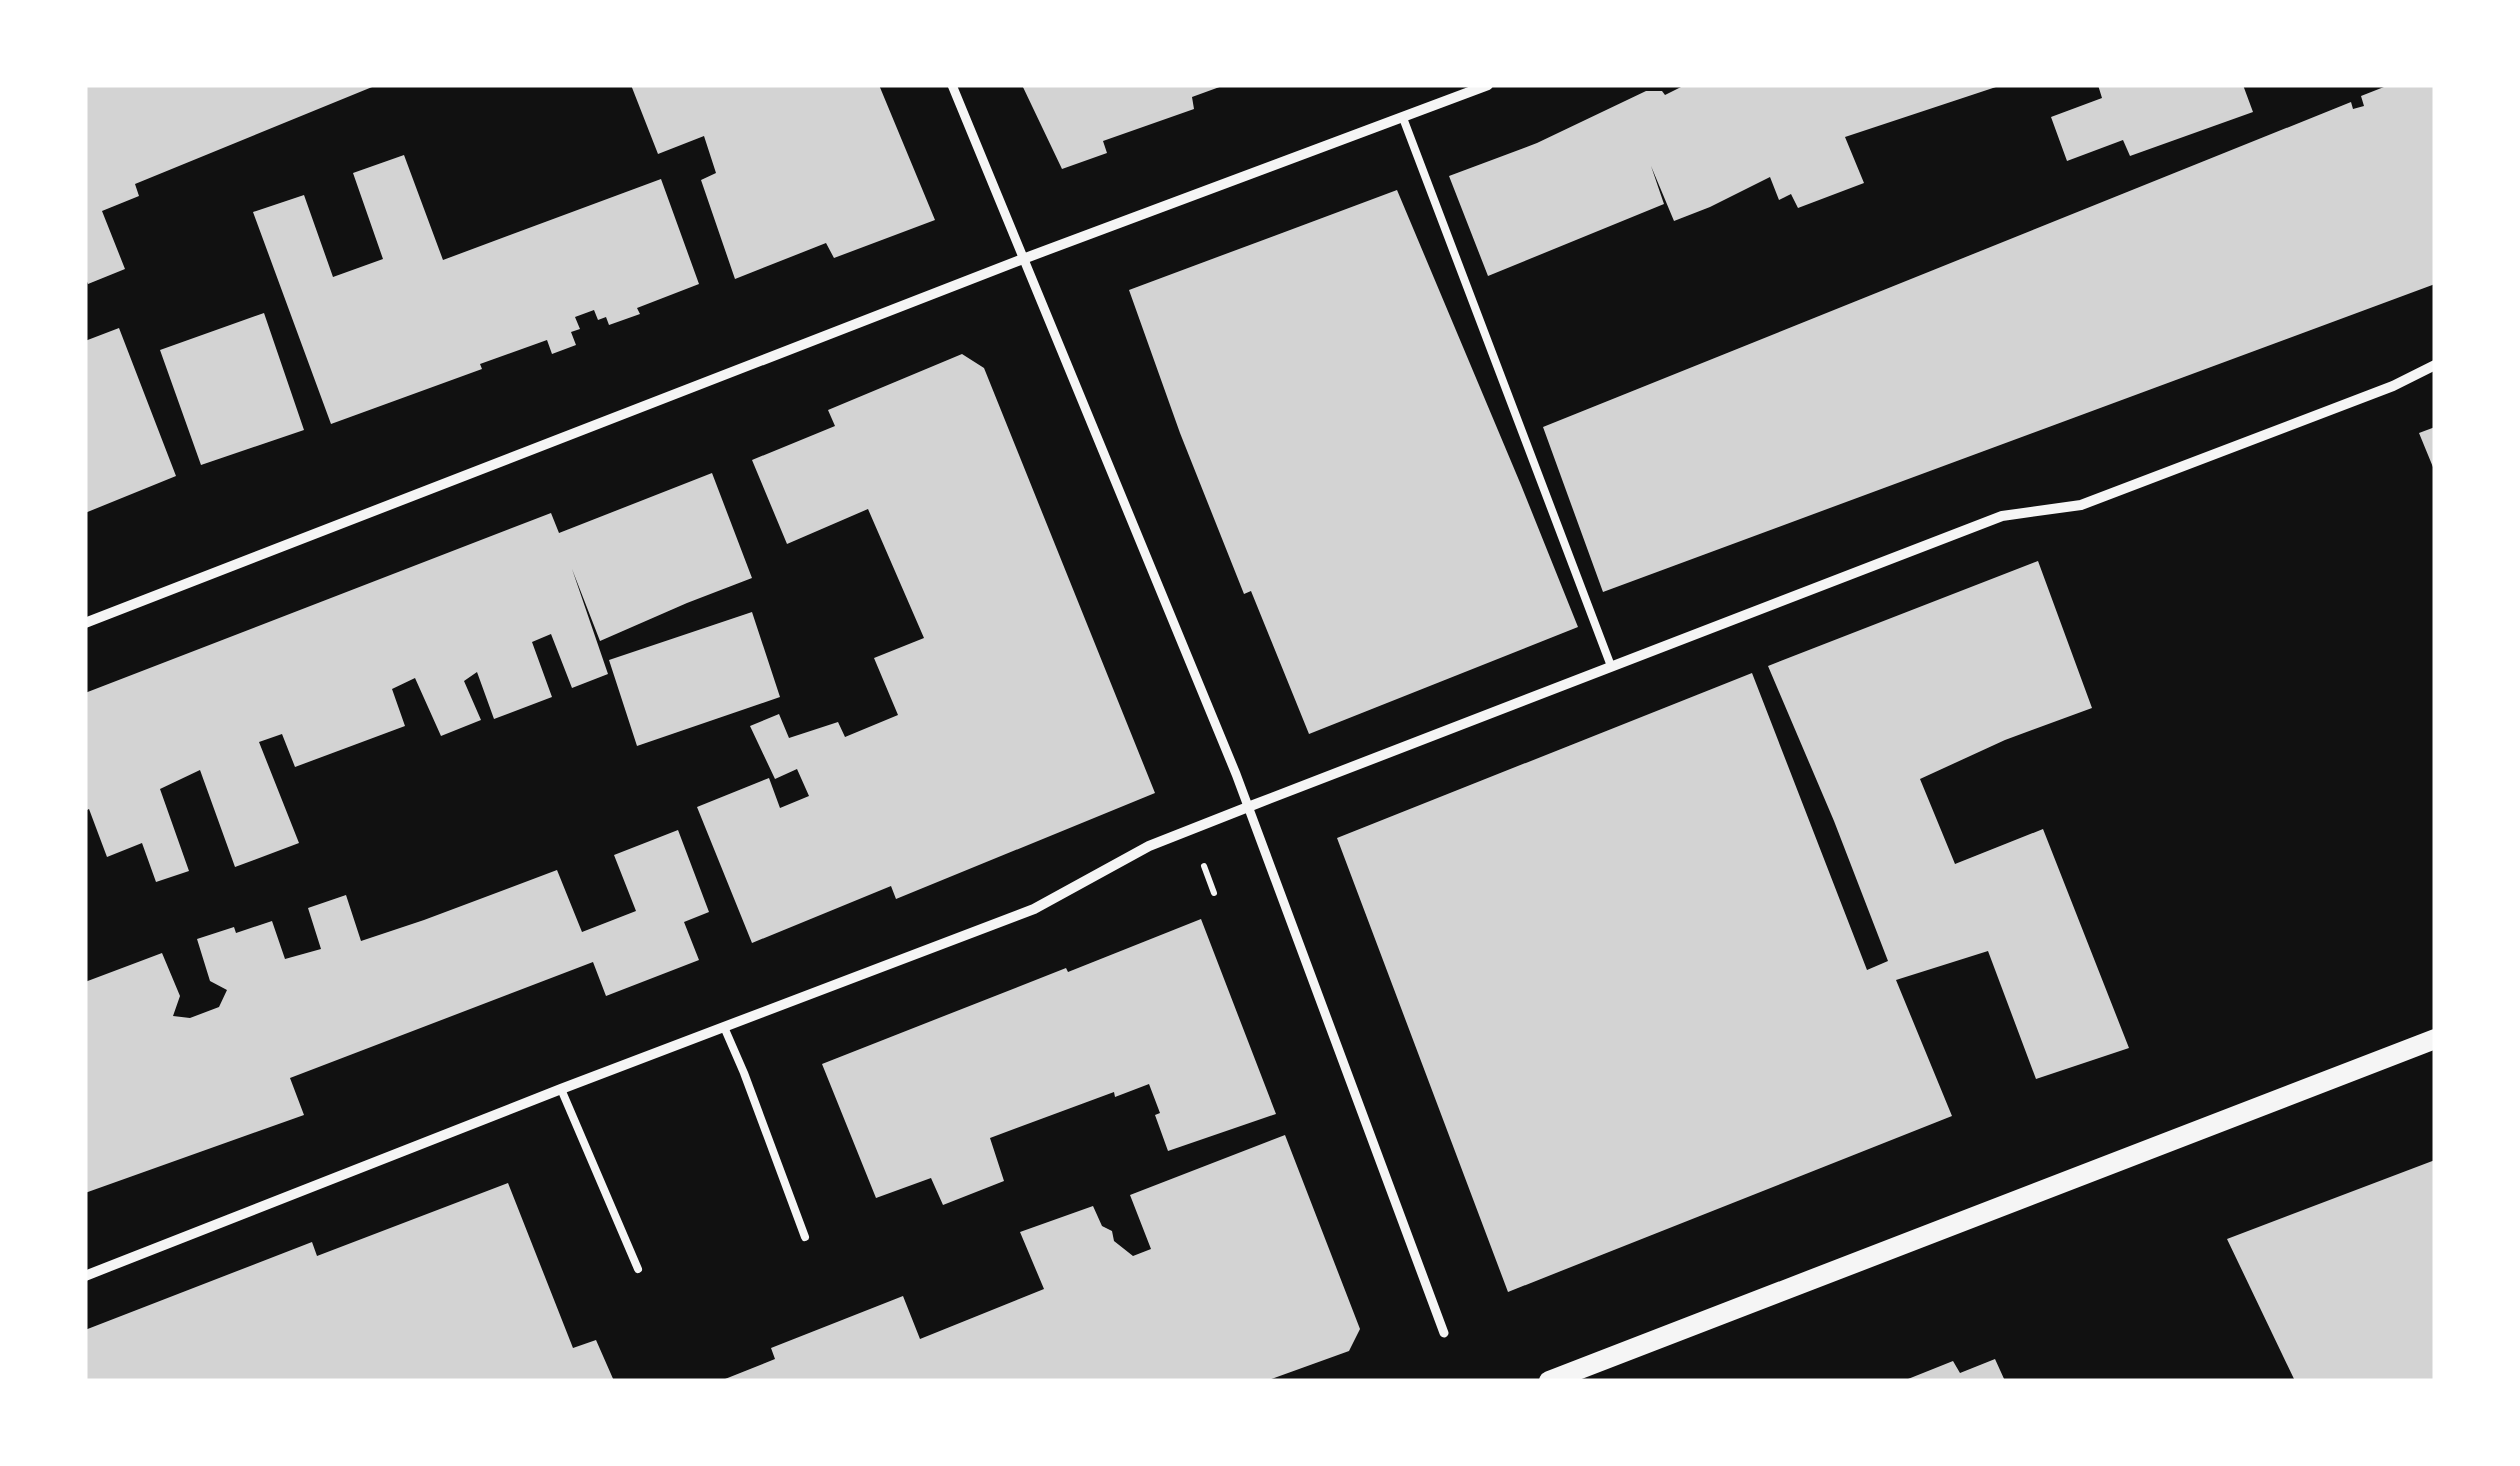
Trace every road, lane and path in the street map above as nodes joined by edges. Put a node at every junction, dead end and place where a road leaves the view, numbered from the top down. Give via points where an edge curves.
1 (952, 85) edge
2 (1488, 85) edge
3 (1403, 118) junction
4 (1022, 259) junction
5 (2435, 365) edge
6 (85, 623) edge
7 (1611, 666) junction
8 (1248, 807) junction
9 (1204, 865) dead end
10 (1214, 893) dead end
11 (724, 1027) junction
12 (2435, 1039) edge
13 (561, 1089) junction
14 (804, 1236) dead end
15 (638, 1269) dead end
16 (85, 1276) edge
17 (1444, 1333) dead end
18 (1549, 1381) edge

1 - 4 street
2 - 3 street
3 - 4 street
3 - 7 lane
4 - 6 street
4 - 8 street
5 - 7 street via 2081,505 2002,516
7 - 8 street
8 - 11 street via 1149,846 1034,909
8 - 17 street
9 - 10 path
11 - 13 street
11 - 14 lane
12 - 18 main road
13 - 15 lane
13 - 16 street

